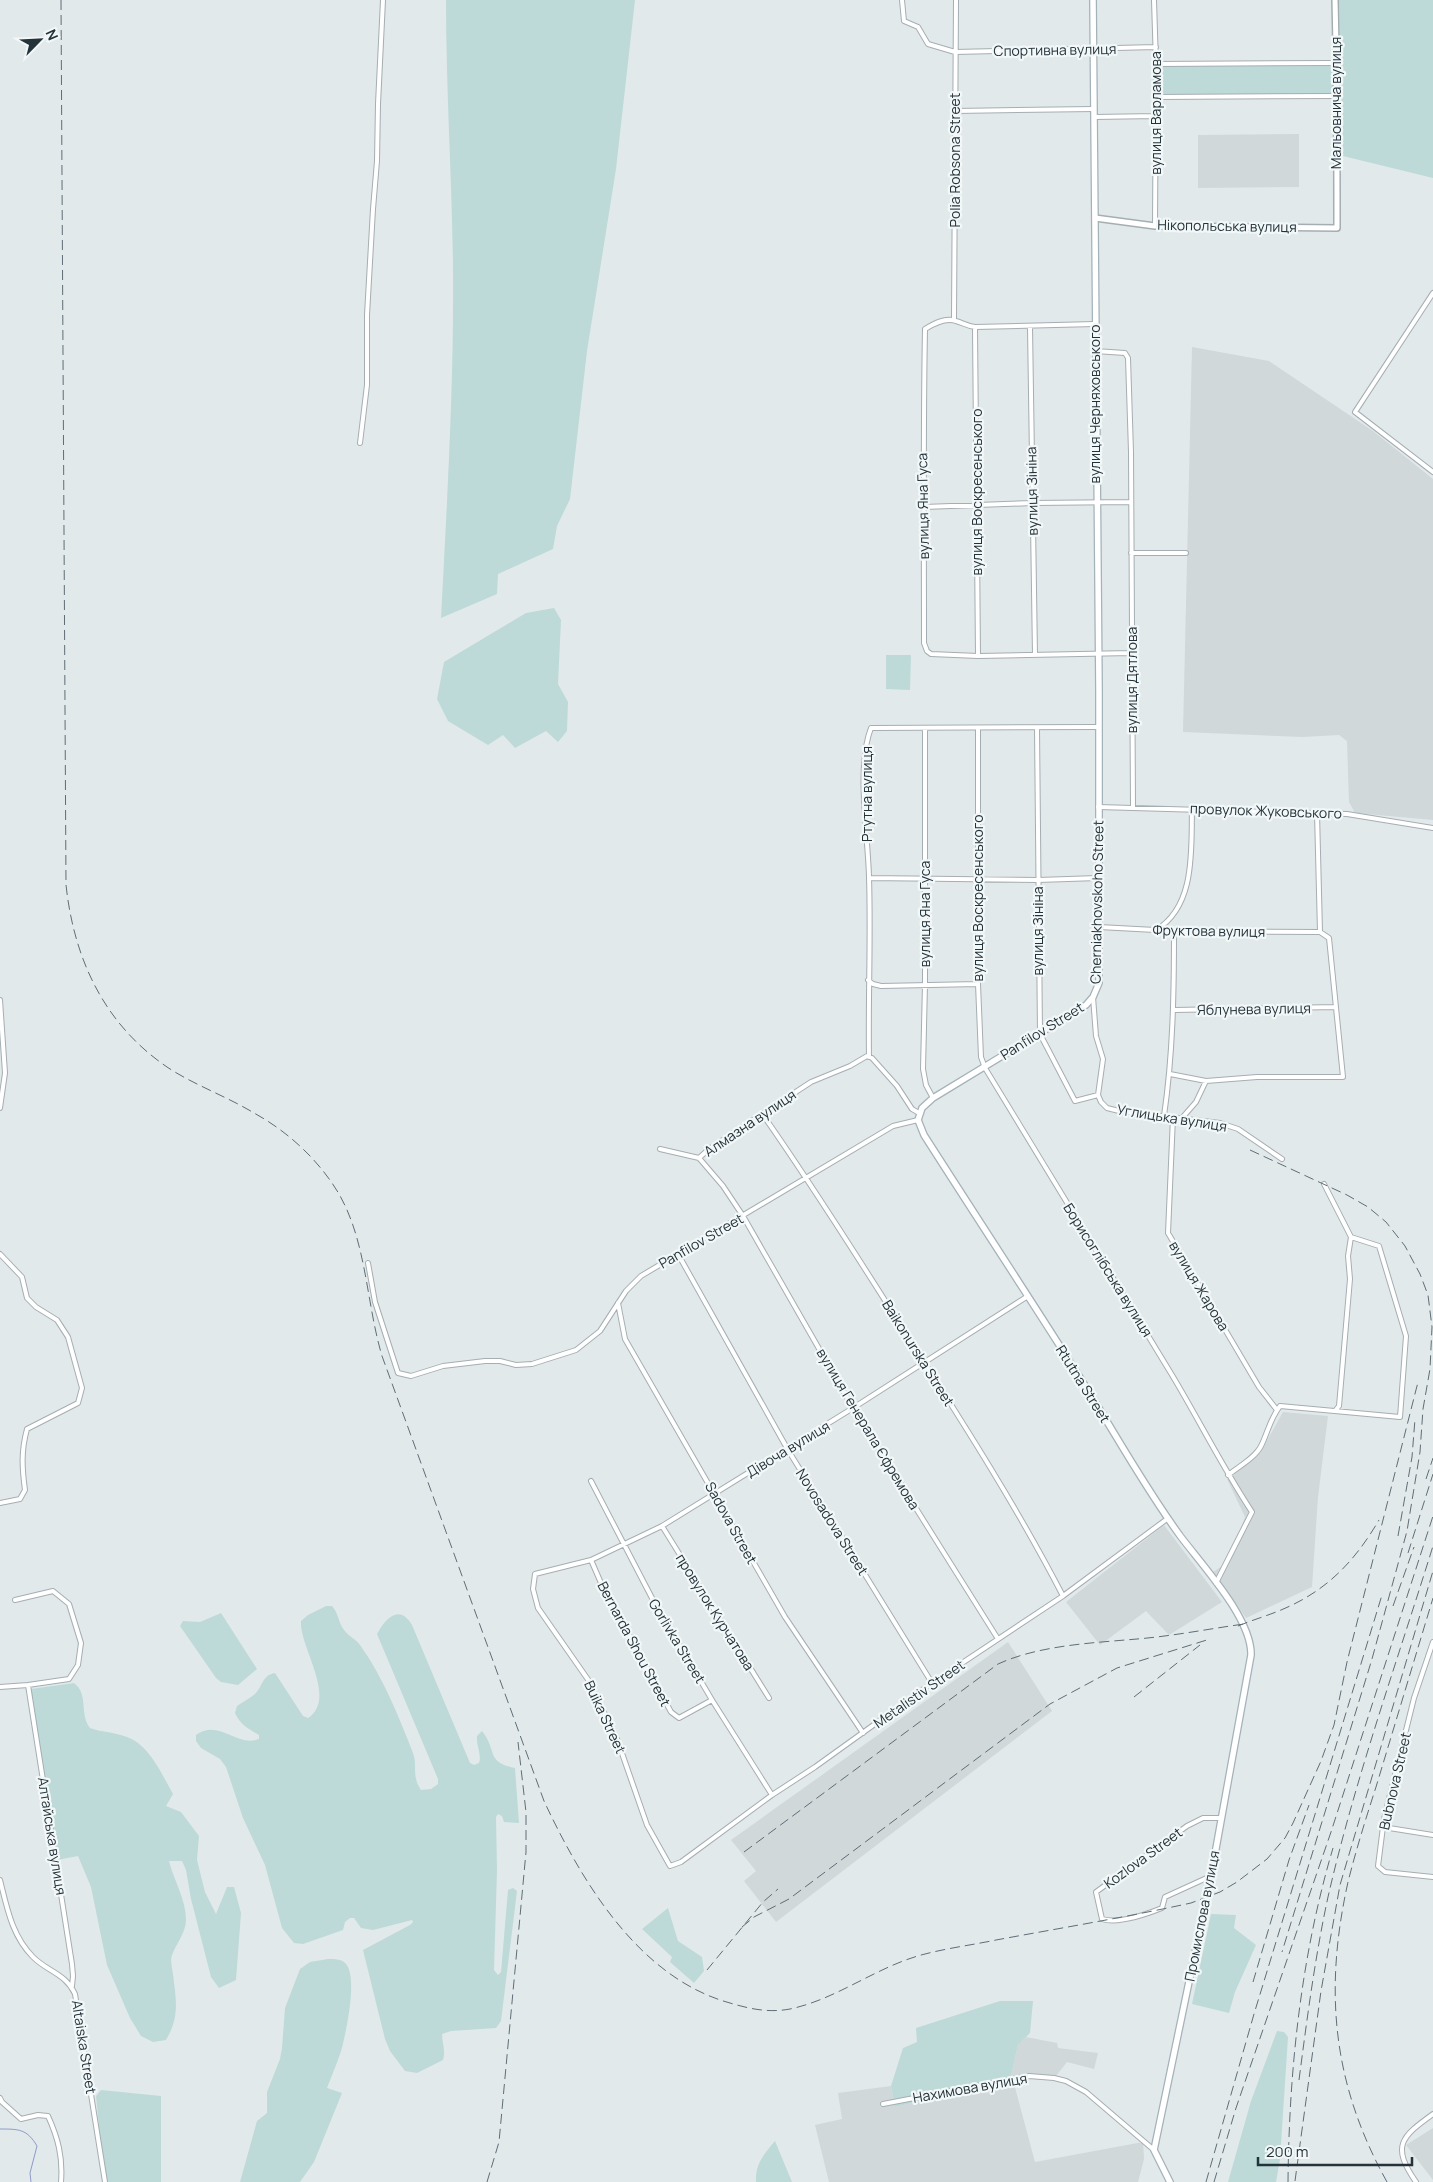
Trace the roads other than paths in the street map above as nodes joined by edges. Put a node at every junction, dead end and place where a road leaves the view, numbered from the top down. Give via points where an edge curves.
1 (383, 0) edge
2 (902, 0) edge
3 (956, 0) edge
4 (1093, 0) edge
5 (1154, 0) edge
6 (1335, 0) edge
7 (1156, 47) junction
8 (1094, 49) junction
9 (955, 52) junction
10 (1336, 63) junction
11 (1156, 64) junction
12 (1338, 96) junction
13 (1156, 97) junction
14 (1094, 109) junction
15 (955, 111) junction
16 (1156, 116) junction
17 (1094, 117) junction
18 (1337, 206) joint
19 (1095, 218) junction
20 (1155, 226) junction
21 (1433, 293) edge
22 (954, 320) junction
23 (1095, 324) junction
24 (975, 327) junction
25 (1030, 327) junction
26 (1095, 351) junction
27 (360, 443) dead end
28 (1433, 472) edge
29 (1131, 502) junction
30 (1032, 503) junction
31 (1096, 503) junction
32 (977, 505) junction
33 (924, 507) junction
34 (1131, 552) junction
35 (1186, 552) dead end
36 (1131, 653) junction
37 (1035, 654) junction
38 (1098, 654) junction
39 (978, 656) junction
40 (1098, 727) junction
41 (925, 728) junction
42 (978, 728) junction
43 (1037, 728) junction
44 (1098, 807) junction
45 (1133, 807) junction
46 (1192, 809) junction
47 (1317, 813) junction
48 (1433, 828) edge
49 (869, 878) junction
50 (1098, 878) junction
51 (925, 879) junction
52 (979, 879) junction
53 (1038, 880) junction
54 (1099, 927) junction
55 (1156, 930) junction
56 (1174, 931) junction
57 (1320, 932) junction
58 (868, 980) junction
59 (925, 984) junction
60 (978, 984) junction
61 (1093, 997) junction
62 (0, 1000) edge
63 (1335, 1007) junction
64 (1174, 1010) junction
65 (1040, 1034) junction
66 (868, 1056) junction
67 (985, 1068) junction
68 (1170, 1074) junction
69 (1206, 1081) junction
70 (1098, 1094) junction
71 (933, 1098) junction
72 (0, 1108) edge
73 (919, 1113) junction
74 (763, 1114) junction
75 (1164, 1116) junction
76 (1173, 1117) junction
77 (1182, 1118) junction
78 (918, 1120) junction
79 (660, 1149) dead end
80 (699, 1158) junction
81 (1282, 1159) dead end
82 (807, 1178) junction
83 (1324, 1184) dead end
84 (743, 1216) junction
85 (1351, 1237) junction
86 (0, 1254) edge
87 (678, 1254) junction
88 (368, 1263) dead end
89 (1028, 1296) junction
90 (618, 1303) junction
91 (925, 1363) junction
92 (853, 1408) junction
93 (1279, 1408) junction
94 (1335, 1411) junction
95 (788, 1450) junction
96 (1228, 1475) junction
97 (591, 1481) dead end
98 (715, 1493) junction
99 (0, 1502) edge
100 (1167, 1518) junction
101 (662, 1526) junction
102 (623, 1545) junction
103 (591, 1560) junction
104 (535, 1574) joint
105 (1216, 1583) junction
106 (1063, 1596) junction
107 (15, 1600) dead end
108 (998, 1639) junction
109 (1433, 1642) edge
110 (1252, 1645) joint
111 (932, 1683) junction
112 (28, 1685) junction
113 (0, 1687) edge
114 (769, 1698) dead end
115 (712, 1700) junction
116 (863, 1733) junction
117 (772, 1795) junction
118 (1222, 1818) junction
119 (1383, 1827) junction
120 (1433, 1835) edge
121 (670, 1866) joint
122 (1211, 1876) junction
123 (1433, 1877) edge
124 (0, 1880) edge
125 (72, 1986) junction
126 (0, 2098) edge
127 (883, 2104) dead end
128 (1433, 2114) edge
129 (1154, 2150) junction
130 (61, 2182) edge
131 (105, 2182) edge
132 (1170, 2182) edge
133 (1416, 2182) edge

1 - 27 street via 378,161 372,209 367,315 367,385
2 - 9 street, Спортивна вулиця via 904,21 918,27 928,44
3 - 9 street, Polia Robsona Street
4 - 8 main road, вулиця Черняховського
5 - 7 street, вулиця Варламова
6 - 10 street, Мальовнича вулиця
7 - 8 street, Спортивна вулиця
7 - 11 street, вулиця Варламова
8 - 9 street, Спортивна вулиця
8 - 14 main road, вулиця Черняховського
9 - 15 street, Polia Robsona Street
10 - 11 street
10 - 12 street, Мальовнича вулиця
11 - 13 street, вулиця Варламова
12 - 13 street
12 - 18 street, Мальовнича вулиця
13 - 16 street, вулиця Варламова
14 - 15 street
14 - 17 main road, вулиця Черняховського
15 - 22 street, Polia Robsona Street
16 - 17 street
16 - 20 street, вулиця Варламова
17 - 19 main road, вулиця Черняховського
18 - 20 street, Нікопольська вулиця via 1337,228
19 - 20 street, Нікопольська вулиця
19 - 23 main road, вулиця Черняховського
21 - 28 street via 1355,412
22 - 24 street
22 - 33 street, вулиця Яна Гуса via 936,322 924,330
23 - 25 street
23 - 26 main road, вулиця Черняховського
24 - 25 street
24 - 32 street, вулиця Воскресенського
25 - 30 street, вулиця Зініна
26 - 29 street, вулиця Дятлова via 1120,351 1128,358
26 - 31 main road, вулиця Черняховського
29 - 31 street
29 - 34 street, вулиця Дятлова
30 - 31 street
30 - 32 street
30 - 37 street, вулиця Зініна
31 - 38 main road, вулиця Черняховського
32 - 33 street
32 - 39 street, вулиця Воскресенського
33 - 39 street, вулиця Яна Гуса via 924,643 931,654
34 - 35 street
34 - 36 street, вулиця Дятлова
36 - 38 street
36 - 45 street, вулиця Дятлова
37 - 38 street
37 - 39 street
38 - 40 main road, вулиця Черняховського
40 - 43 street, Ртутна вулиця
40 - 44 main road, вулиця Черняховського
41 - 42 street, Ртутна вулиця
41 - 49 street, Ртутна вулиця via 871,728 866,741 864,787
41 - 51 street, вулиця Яна Гуса
42 - 43 street, Ртутна вулиця
42 - 52 street, вулиця Воскресенського
43 - 53 street, вулиця Зініна
44 - 45 street, провулок Жуковського
44 - 50 main road, Cherniakhovskoho Street
45 - 46 street, провулок Жуковського
46 - 47 street, провулок Жуковського
46 - 55 street via 1190,871 1177,912
47 - 48 street, провулок Жуковського via 1347,814
47 - 57 street
49 - 51 street
49 - 58 street, Ртутна вулиця
50 - 53 street
50 - 54 main road, Cherniakhovskoho Street
51 - 52 street
51 - 59 street, вулиця Яна Гуса
52 - 53 street
52 - 60 street, вулиця Воскресенського
53 - 65 street, вулиця Зініна
54 - 55 street, Фруктова вулиця
54 - 61 main road, Cherniakhovskoho Street via 1098,983
55 - 56 street, Фруктова вулиця
56 - 57 street, Фруктова вулиця
56 - 64 street
57 - 63 street via 1329,938
58 - 59 street via 881,986
58 - 66 street, Ртутна вулиця
59 - 60 street
59 - 71 street, вулиця Яна Гуса via 923,1068 926,1086
60 - 67 street, вулиця Воскресенського via 980,1057
61 - 65 main road, Panfilov Street via 1079,1010
61 - 70 street via 1096,1036 1103,1059
62 - 72 street via 5,1073
63 - 64 street, Яблунева вулиця
63 - 69 street via 1343,1077 1257,1077
64 - 68 street
65 - 67 main road, Panfilov Street
65 - 70 street, вулиця Зініна via 1075,1101
66 - 73 street via 897,1086 912,1109
66 - 74 street, Алмазна вулиця via 811,1082
67 - 71 main road, Panfilov Street
67 - 96 street, Борисоглібська вулиця via 1203,1426
68 - 69 street
68 - 75 street
69 - 77 street via 1196,1102
70 - 75 street, Углицька вулиця via 1100,1102 1107,1108
71 - 73 main road, Panfilov Street
73 - 78 main road
74 - 80 street, Алмазна вулиця
74 - 82 street, Baikonurska Street
75 - 76 street, Углицька вулиця
76 - 77 street, Углицька вулиця
76 - 93 street, вулиця Жарова via 1168,1233 1259,1387
77 - 81 street, Углицька вулиця via 1220,1122 1238,1129
78 - 82 street, Panfilov Street via 893,1126
78 - 89 main road, Rtutna Street via 924,1135
79 - 80 street
80 - 84 street, Алмазна вулиця
82 - 84 street, Panfilov Street
82 - 91 street, Baikonurska Street
83 - 85 street
84 - 87 street, Panfilov Street
84 - 92 street, вулиця Генерала Єфремова
85 - 94 street via 1339,1406
85 - 94 street via 1379,1246 1406,1336 1400,1417
86 - 99 street via 22,1277 26,1298 57,1320 68,1337 82,1388 78,1403 27,1429 22,1454 25,1490 20,1499
87 - 90 street, Panfilov Street via 641,1276
87 - 95 street, Novosadova Street
88 - 90 street, Panfilov Street via 375,1302 398,1373 411,1376 443,1366 485,1361 532,1364 576,1350 600,1331
89 - 91 street, Дівоча вулиця
89 - 100 main road, Rtutna Street
90 - 98 street, Sadova Street via 625,1339
91 - 92 street, Дівоча вулиця
91 - 106 street, Baikonurska Street via 1031,1535
92 - 95 street, Дівоча вулиця
92 - 108 street, вулиця Генерала Єфремова
93 - 94 street
93 - 96 street via 1260,1448
95 - 98 street, Дівоча вулиця
95 - 111 street, Novosadova Street
96 - 105 street, Борисоглібська вулиця via 1252,1512
97 - 102 street, Gorlivka Street
98 - 101 street, Дівоча вулиця
98 - 116 street, Sadova Street via 785,1617
100 - 105 main road, Rtutna Street
100 - 106 street, Metalistiv Street
101 - 102 street, Дівоча вулиця
101 - 114 street, провулок Курчатова
102 - 103 street, Дівоча вулиця
102 - 115 street, Gorlivka Street
103 - 104 street, Дівоча вулиця
103 - 115 street, Bernarda Shou Street via 671,1712 679,1718
104 - 121 street, Buika Street via 533,1589 538,1608 589,1681 617,1739 647,1825
105 - 110 main road, Rtutna Street via 1244,1624
106 - 108 street, Metalistiv Street
107 - 112 street via 53,1591 69,1604 81,1642 78,1665 69,1679
108 - 111 street, Metalistiv Street
109 - 119 street, Bubnova Street via 1414,1698
110 - 118 main road, Промислова вулиця
111 - 116 street, Metalistiv Street
112 - 113 street
112 - 125 street, Алтайська вулиця via 74,1976
115 - 117 street, Gorlivka Street
116 - 117 street, Metalistiv Street
117 - 121 street, Metalistiv Street via 681,1862
118 - 122 main road, Промислова вулиця
118 - 122 street, Kozlova Street via 1203,1818 1187,1826 1096,1892 1102,1920 1144,1916 1162,1908 1165,1897
119 - 120 street
119 - 123 street, Bubnova Street via 1378,1866 1385,1872
122 - 129 main road, Промислова вулиця
124 - 125 street, Altaiska Street via 19,1940 33,1958
125 - 131 street, Altaiska Street via 78,2004
126 - 130 street via 21,2119 48,2116 58,2139
127 - 129 street, Нахимова вулиця via 1029,2076 1054,2078 1086,2092
128 - 133 street via 1408,2133 1403,2141 1403,2160
129 - 132 main road

